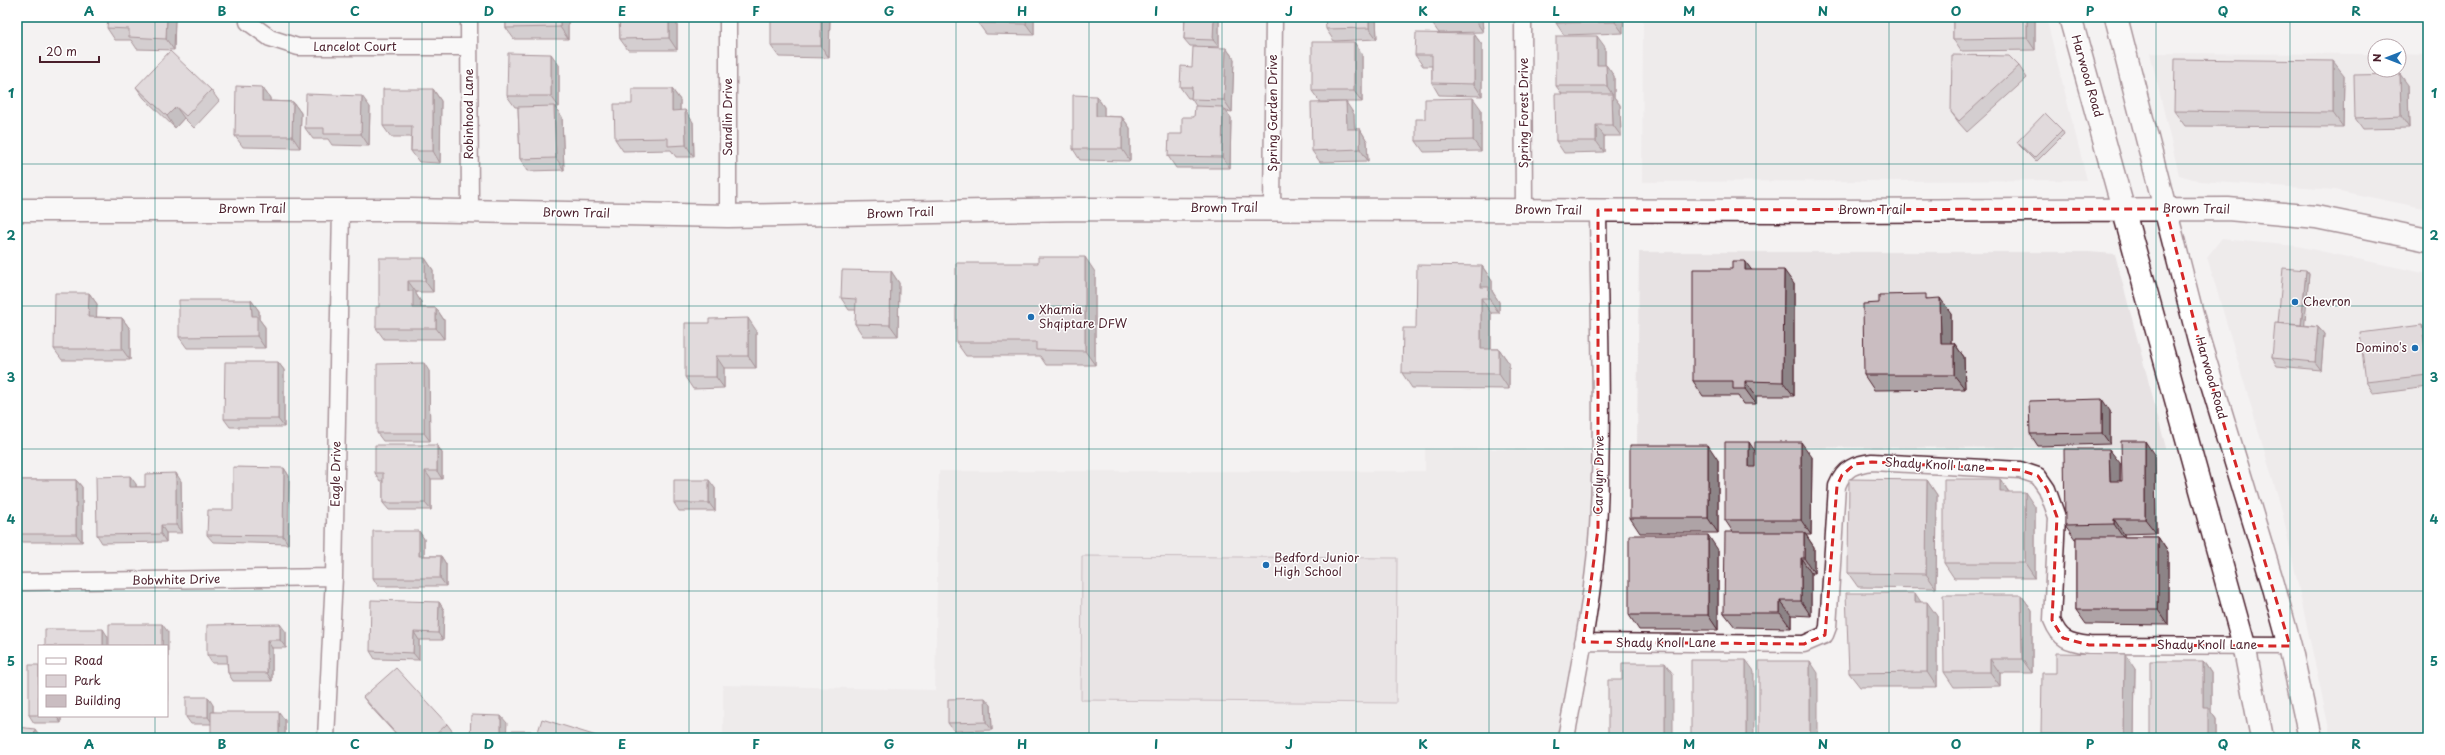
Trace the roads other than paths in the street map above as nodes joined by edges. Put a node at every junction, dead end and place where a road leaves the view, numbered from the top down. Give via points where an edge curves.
1 (469, 17) edge
2 (728, 17) edge
3 (1274, 17) edge
4 (1523, 17) edge
5 (2070, 17) edge
6 (2116, 17) edge
7 (248, 22) dead end
8 (469, 47) junction
9 (1272, 208) junction
10 (2124, 208) junction
11 (2166, 208) junction
12 (341, 209) junction
13 (1524, 209) junction
14 (17, 210) edge
15 (470, 210) junction
16 (1598, 210) junction
17 (728, 216) junction
18 (2428, 240) edge
19 (334, 577) junction
20 (17, 582) edge
21 (1583, 642) junction
22 (2244, 646) junction
23 (2290, 646) junction
24 (326, 738) edge
25 (1566, 738) edge
26 (2262, 738) edge
27 (2310, 738) edge

1 - 8 street, Robinhood Lane
2 - 17 street, Sandlin Drive
3 - 9 street, Spring Garden Drive
4 - 13 street, Spring Forest Drive
5 - 10 street, Harwood Road
6 - 11 street, Harwood Road
7 - 8 street, Lancelot Court via 270,38 298,47
8 - 15 street, Robinhood Lane
9 - 13 street, Brown Trail
9 - 17 street, Brown Trail via 968,210
10 - 11 street, Brown Trail
10 - 16 street, Brown Trail
10 - 22 street, Harwood Road
11 - 18 street, Brown Trail via 2228,209 2316,217
11 - 23 street, Harwood Road via 2199,341
12 - 14 street, Brown Trail
12 - 15 street, Brown Trail
12 - 19 street, Eagle Drive
13 - 16 street, Brown Trail
15 - 17 street, Brown Trail
16 - 21 street, Carolyn Drive via 1598,529 1591,601
19 - 20 street, Bobwhite Drive
19 - 24 street, Eagle Drive
21 - 22 street, Shady Knoll Lane via 1804,644 1825,635 1828,627 1837,486 1842,474 1855,464 1872,462 2020,470 2038,476 2047,489 2057,517 2052,620 2063,638 2089,645
21 - 25 street, Carolyn Drive
22 - 23 street, Shady Knoll Lane
22 - 26 street, Harwood Road
23 - 27 street, Harwood Road

